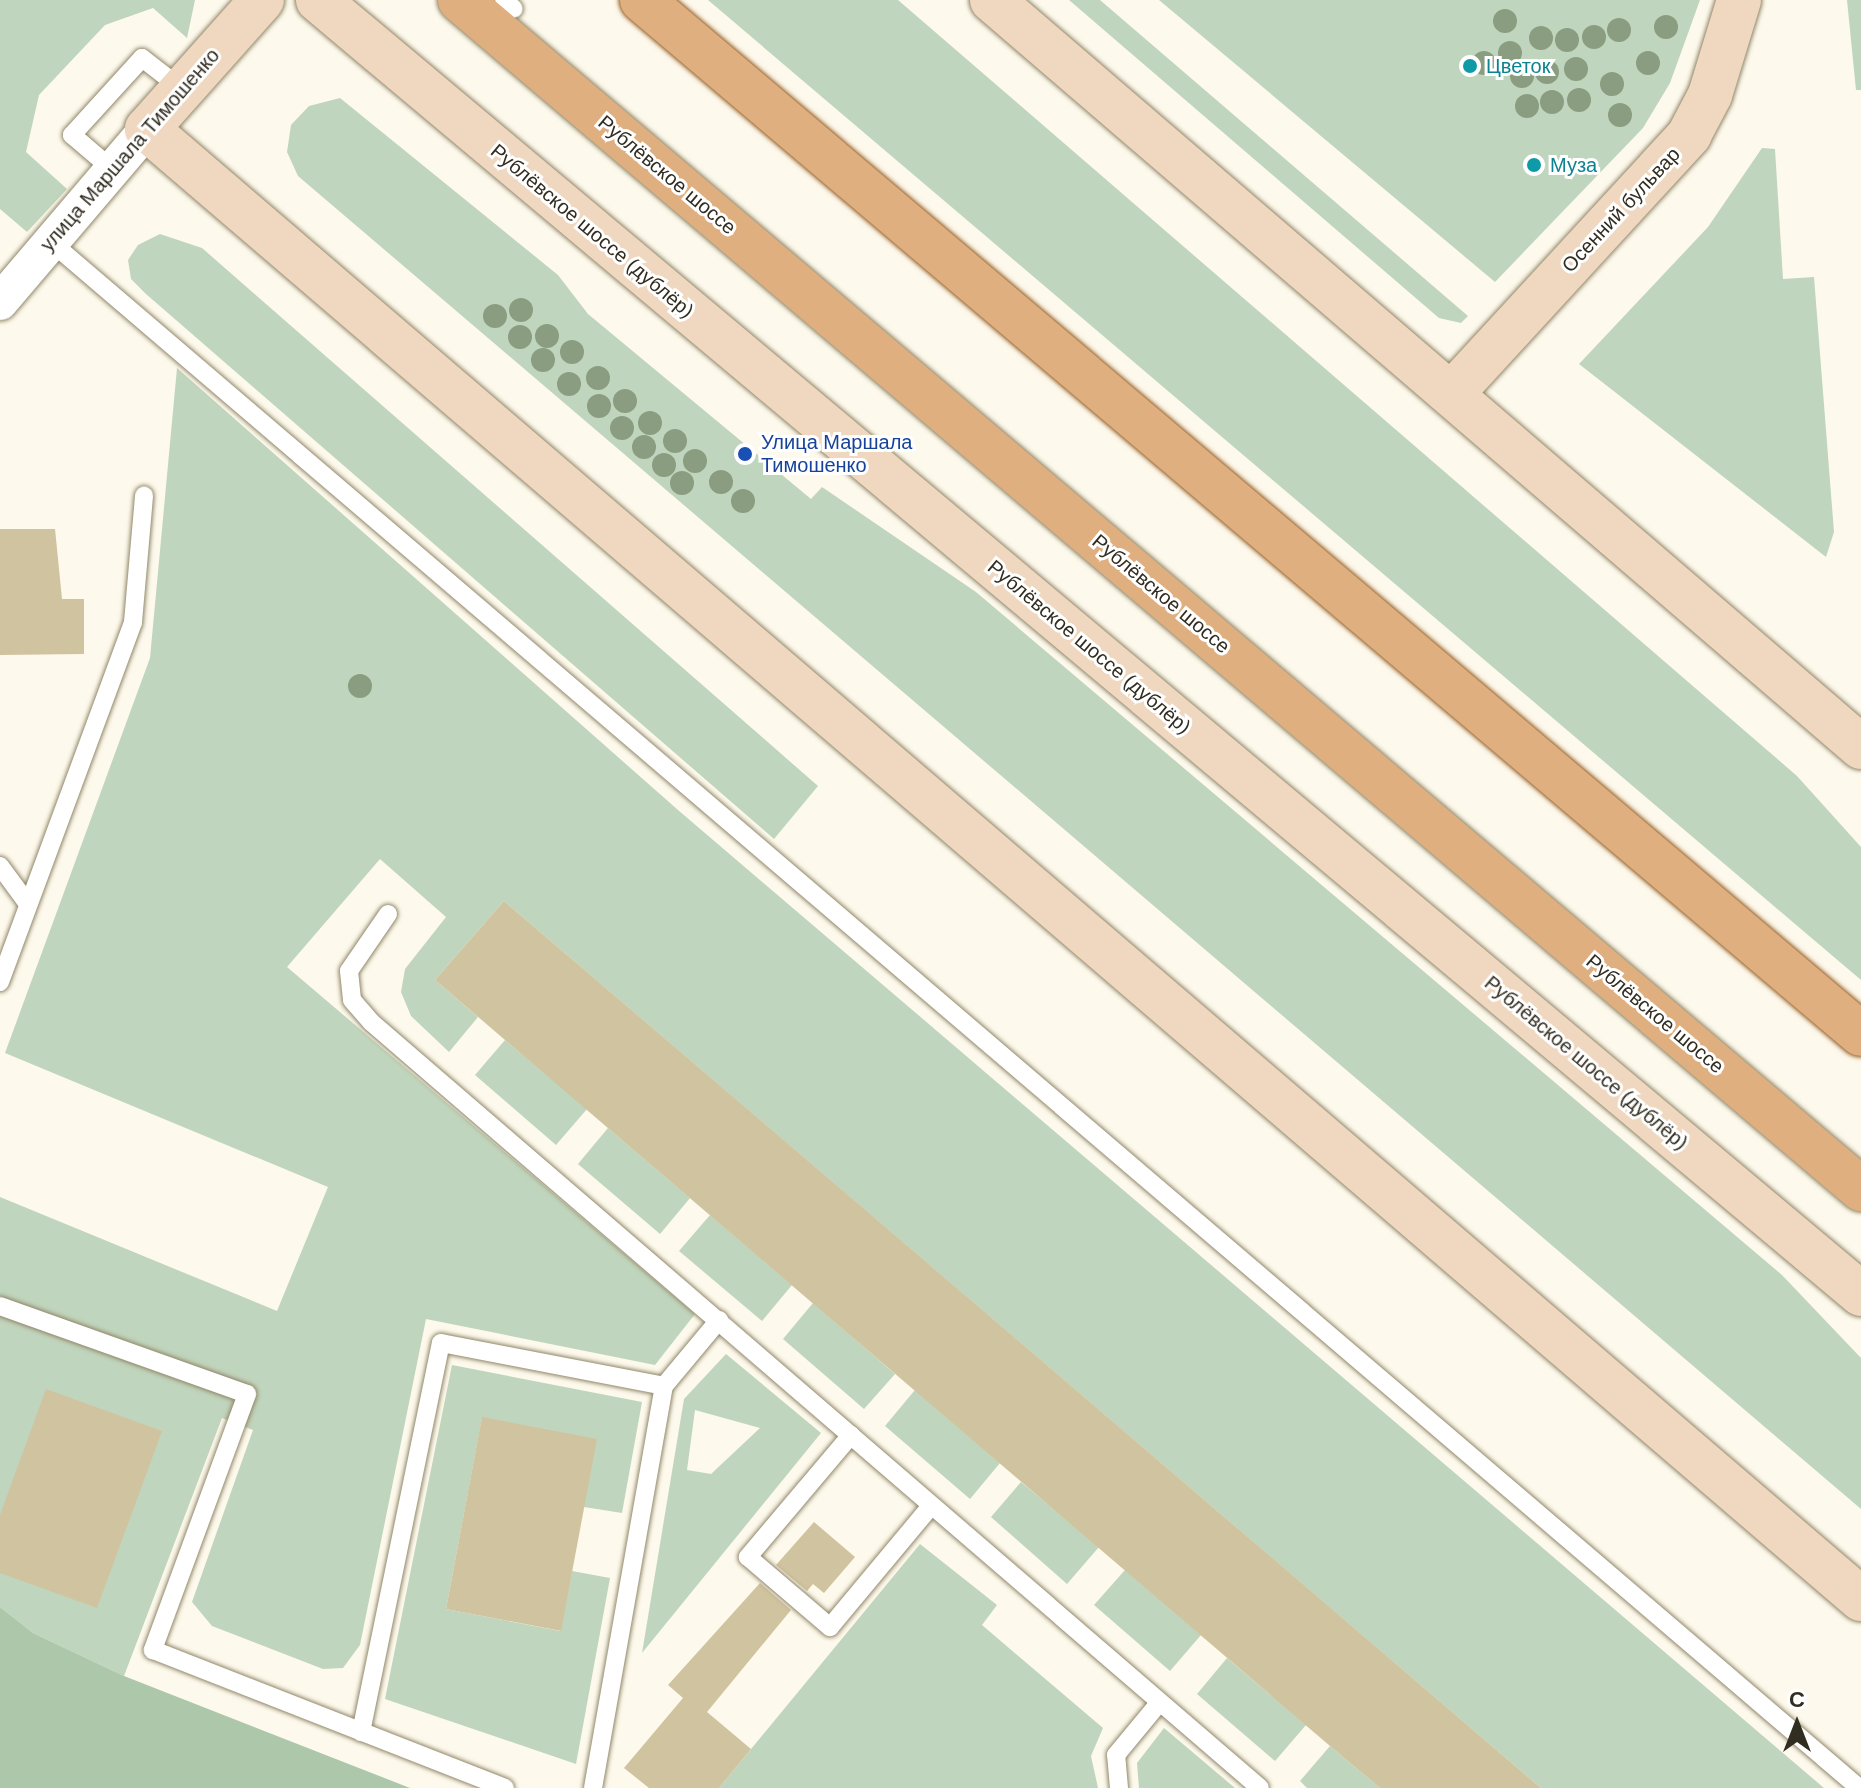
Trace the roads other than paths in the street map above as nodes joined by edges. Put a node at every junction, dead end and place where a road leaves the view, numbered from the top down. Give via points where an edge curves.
1 (262, 0) edge
2 (318, 0) edge
3 (460, 0) edge
4 (642, 0) edge
5 (992, 0) edge
6 (1739, 0) edge
7 (182, 89) junction
8 (147, 129) junction
9 (113, 170) junction
10 (51, 242) junction
11 (0, 302) edge
12 (1454, 391) junction
13 (144, 495) dead end
14 (1861, 747) edge
15 (0, 866) edge
16 (28, 904) junction
17 (388, 914) dead end
18 (0, 982) edge
19 (1861, 1034) edge
20 (1861, 1189) edge
21 (1861, 1294) edge
22 (0, 1306) edge
23 (719, 1320) junction
24 (664, 1386) junction
25 (851, 1435) junction
26 (930, 1507) junction
27 (1861, 1599) edge
28 (1159, 1703) junction
29 (361, 1732) junction
30 (505, 1788) edge
31 (593, 1788) edge
32 (1119, 1788) edge
33 (1260, 1788) edge
34 (1859, 1788) edge

1 - 7 main road, улица Маршала Тимошенко
2 - 21 main road, Рублёвское шоссе (дублёр)
3 - 20 main road, Рублёвское шоссе
4 - 19 main road, bridge
5 - 12 main road
6 - 12 main road, Осенний бульвар via 1710,95 1689,135
7 - 8 main road, улица Маршала Тимошенко
7 - 9 lane via 142,58 72,135
8 - 9 street, улица Маршала Тимошенко
8 - 27 main road
9 - 10 street, улица Маршала Тимошенко
10 - 11 street, улица Маршала Тимошенко
10 - 34 lane
12 - 14 main road
13 - 16 lane via 133,622
15 - 16 lane
16 - 18 lane
17 - 23 lane via 349,971 362,1011
22 - 29 lane via 247,1394 153,1650
23 - 24 lane
23 - 25 lane
24 - 29 lane via 441,1343
24 - 31 lane
25 - 26 lane
25 - 26 lane via 748,1557 830,1627
26 - 28 lane
28 - 32 lane via 1116,1755
28 - 33 lane
29 - 30 lane

